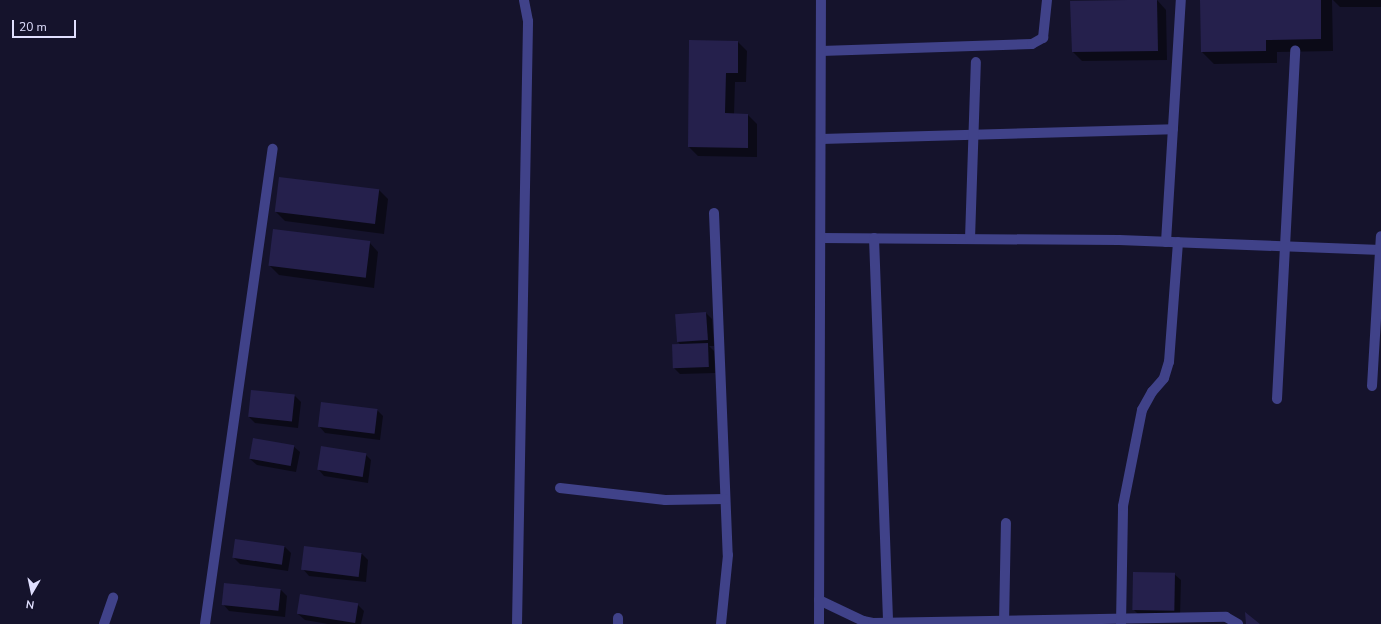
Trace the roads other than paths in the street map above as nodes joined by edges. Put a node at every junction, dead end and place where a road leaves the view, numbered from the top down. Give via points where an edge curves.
1 (524, 0) edge
2 (821, 0) edge
3 (1047, 0) edge
4 (1181, 0) edge
5 (1295, 50) dead end
6 (821, 51) junction
7 (976, 62) dead end
8 (1173, 129) junction
9 (973, 135) junction
10 (821, 139) junction
11 (273, 149) dead end
12 (714, 213) dead end
13 (1381, 236) edge
14 (821, 238) junction
15 (874, 238) junction
16 (970, 239) junction
17 (1166, 242) junction
18 (1178, 242) junction
19 (1286, 246) junction
20 (1381, 250) edge
21 (1372, 386) dead end
22 (1277, 399) dead end
23 (560, 488) dead end
24 (725, 498) junction
25 (1006, 523) dead end
26 (113, 598) dead end
27 (819, 600) junction
28 (1120, 622) edge
29 (888, 623) edge
30 (1004, 623) edge
31 (104, 624) edge
32 (205, 624) edge
33 (517, 624) edge
34 (721, 624) edge
35 (819, 624) edge
36 (1238, 624) edge

1 - 33 street via 528,21
2 - 6 street
3 - 6 street via 1043,38 1032,44
4 - 8 street
5 - 19 street
6 - 10 street
7 - 9 street
8 - 9 street
8 - 17 street
9 - 10 street
9 - 16 street
10 - 14 street
11 - 32 street
12 - 24 street
13 - 20 street
14 - 15 street
14 - 27 street
15 - 16 street
15 - 29 street
16 - 17 street
17 - 18 street
18 - 19 street
18 - 28 street via 1169,362 1164,378 1142,410 1123,506
19 - 20 street
19 - 22 street
20 - 21 street
23 - 24 street via 665,500
24 - 34 street via 728,555
25 - 30 street
26 - 31 street
27 - 29 street via 863,621
27 - 35 street
28 - 30 street
28 - 36 street via 1226,617
29 - 30 street

